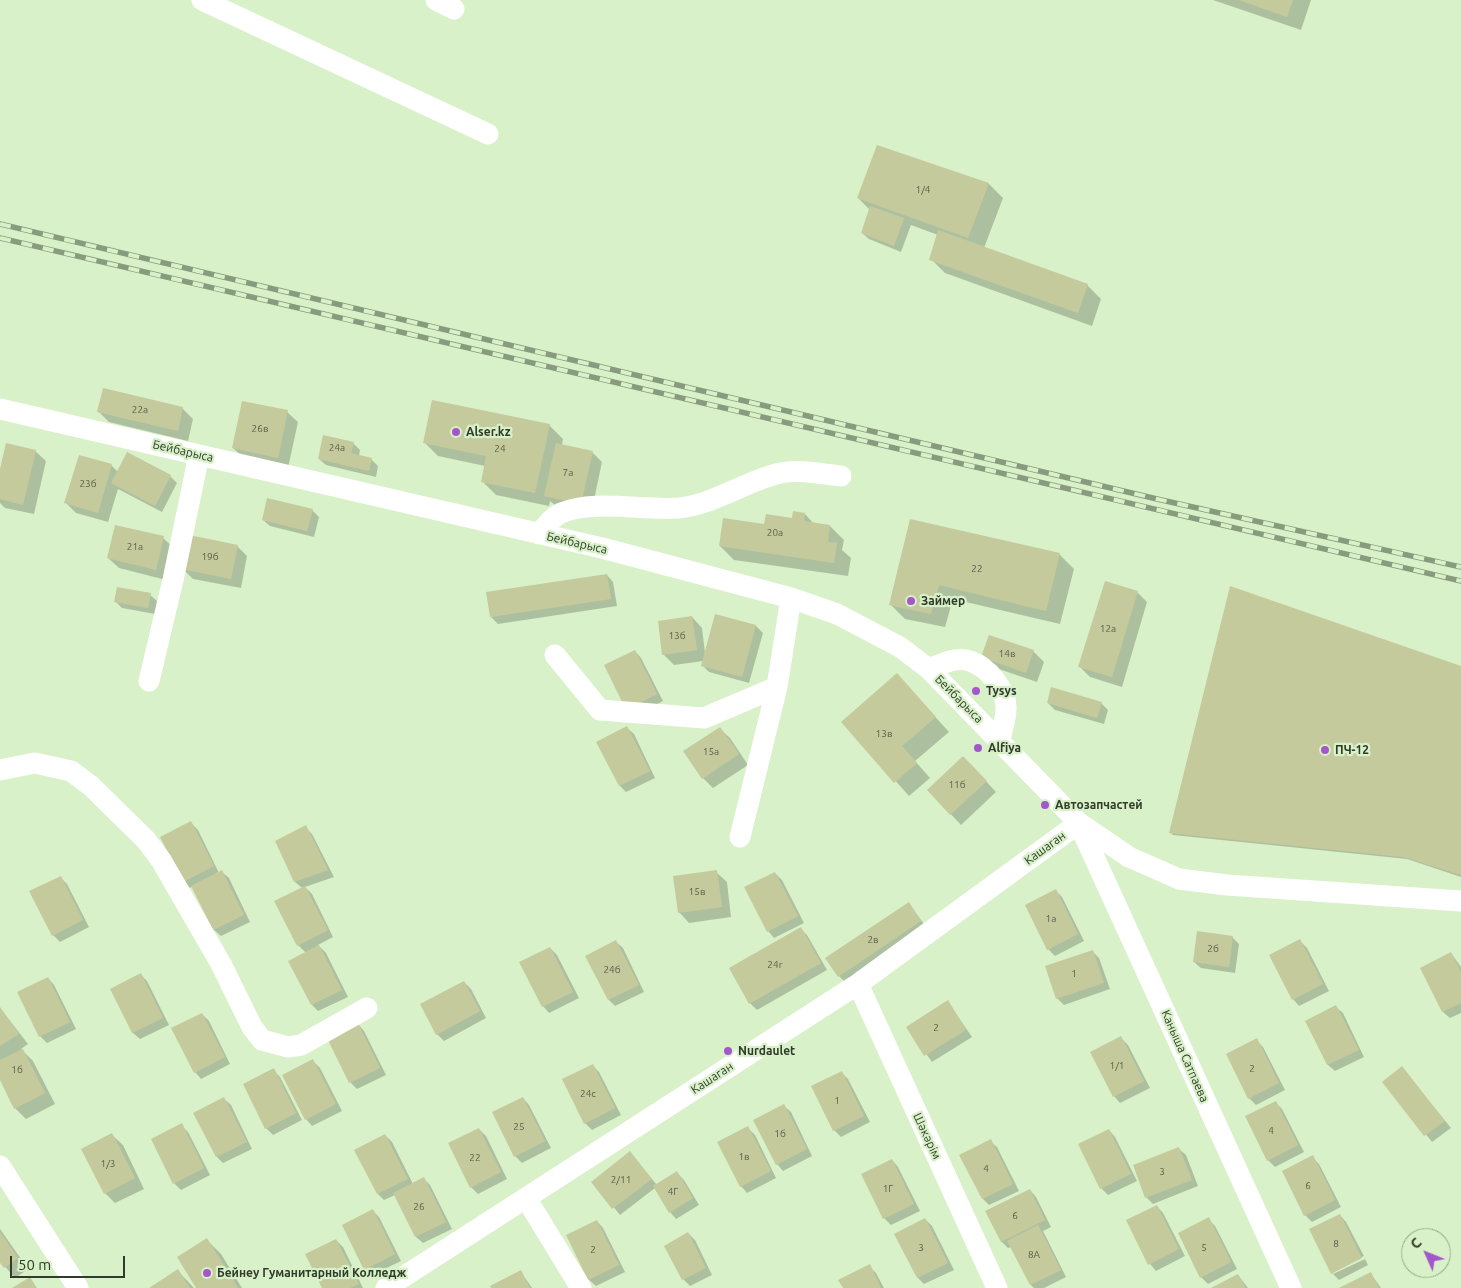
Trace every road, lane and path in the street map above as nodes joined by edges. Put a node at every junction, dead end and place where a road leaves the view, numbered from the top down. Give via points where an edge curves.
1 (202, 0) edge
2 (488, 134) dead end
3 (0, 409) edge
4 (199, 455) junction
5 (841, 476) dead end
6 (539, 534) junction
7 (791, 598) junction
8 (555, 655) dead end
9 (928, 669) junction
10 (149, 681) dead end
11 (777, 687) junction
12 (1000, 740) junction
13 (0, 770) edge
14 (1079, 823) junction
15 (740, 837) dead end
16 (1461, 901) edge
17 (858, 984) junction
18 (367, 1008) dead end
19 (0, 1166) edge
20 (526, 1198) junction
21 (78, 1288) edge
22 (386, 1288) edge
23 (580, 1288) edge
24 (997, 1288) edge
25 (1291, 1288) edge

1 - 2 street
3 - 4 street, Бейбарыса
4 - 6 street, Бейбарыса
4 - 10 street
5 - 6 street via 797,471 779,473 712,500 680,508 595,506 574,509 554,517
6 - 7 street, Бейбарыса
7 - 9 street, Бейбарыса via 868,628
7 - 11 street
8 - 11 street via 600,710 704,718
9 - 12 street, Бейбарыса
9 - 12 street via 954,660 970,660 988,672 1003,692 1007,709
11 - 15 street
12 - 14 street, Бейбарыса
13 - 18 street via 35,764 71,771 146,840 161,860 262,1040 288,1048
14 - 16 street via 1129,857 1179,879
14 - 17 street, Кашаган
14 - 25 street, Каныша Сатпаева
17 - 20 street, Кашаган
17 - 24 street, Шәкәрім
19 - 21 street
20 - 22 street, Кашаган
20 - 23 street

